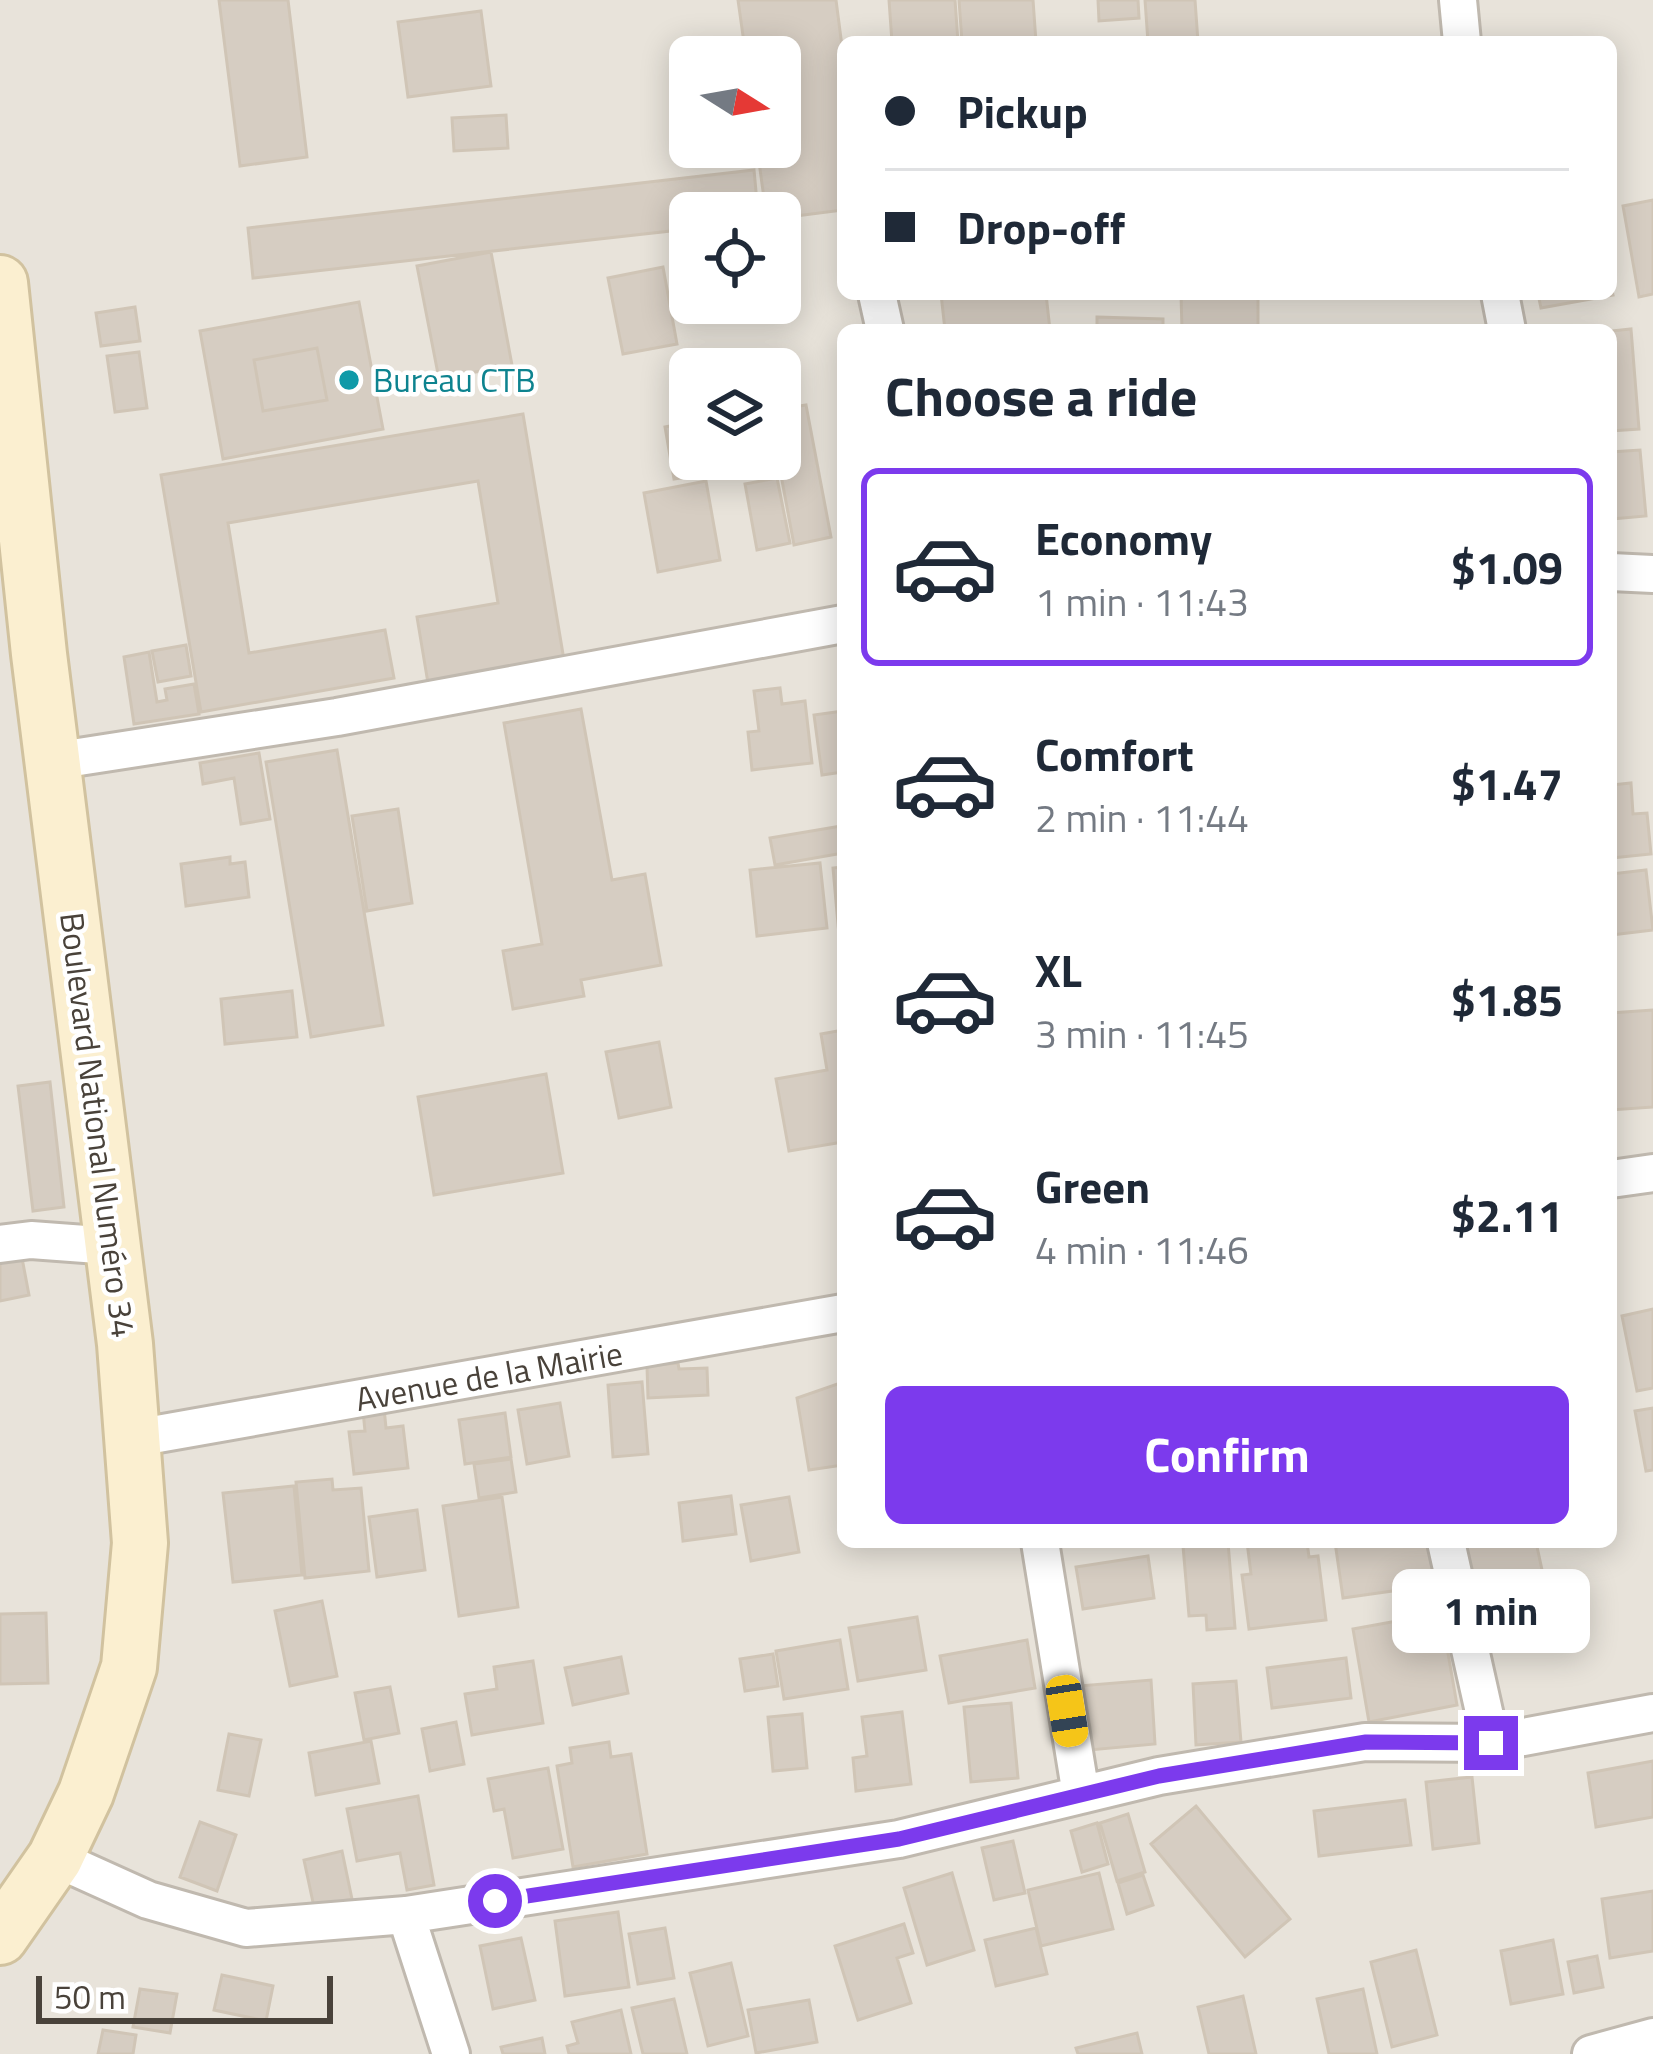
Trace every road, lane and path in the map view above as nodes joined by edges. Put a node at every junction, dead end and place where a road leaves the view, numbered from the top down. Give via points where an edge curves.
1 (1458, 0) edge
2 (1461, 36) edge
3 (0, 283) edge
4 (9, 445) edge
5 (1617, 572) edge
6 (1653, 574) edge
7 (837, 625) edge
8 (53, 761) junction
9 (1653, 1173) edge
10 (1617, 1178) edge
11 (0, 1244) edge
12 (112, 1246) junction
13 (837, 1314) edge
14 (135, 1438) junction
15 (1041, 1548) edge
16 (1446, 1548) edge
17 (1653, 1713) edge
18 (1491, 1743) junction
19 (1081, 1796) junction
20 (55, 1858) junction
21 (406, 1915) junction
22 (0, 1937) edge
23 (1653, 2037) edge
24 (451, 2054) edge
25 (1591, 2054) edge

1 - 2 street
3 - 4 main road, Boulevard National Numéro 34
4 - 8 main road, Boulevard National Numéro 34
5 - 6 street
7 - 8 street
8 - 12 main road, Boulevard National Numéro 34
9 - 10 street
11 - 12 street
12 - 14 main road, Boulevard National Numéro 34
13 - 14 street, Avenue de la Mairie
14 - 20 main road, Boulevard National Numéro 34 via 140,1543 129,1667
15 - 19 street
16 - 18 street
17 - 18 street
18 - 19 street via 1366,1742
19 - 21 street via 899,1839
20 - 21 street via 148,1900 246,1928
20 - 22 main road, Boulevard National Numéro 34
21 - 24 street
23 - 25 street

